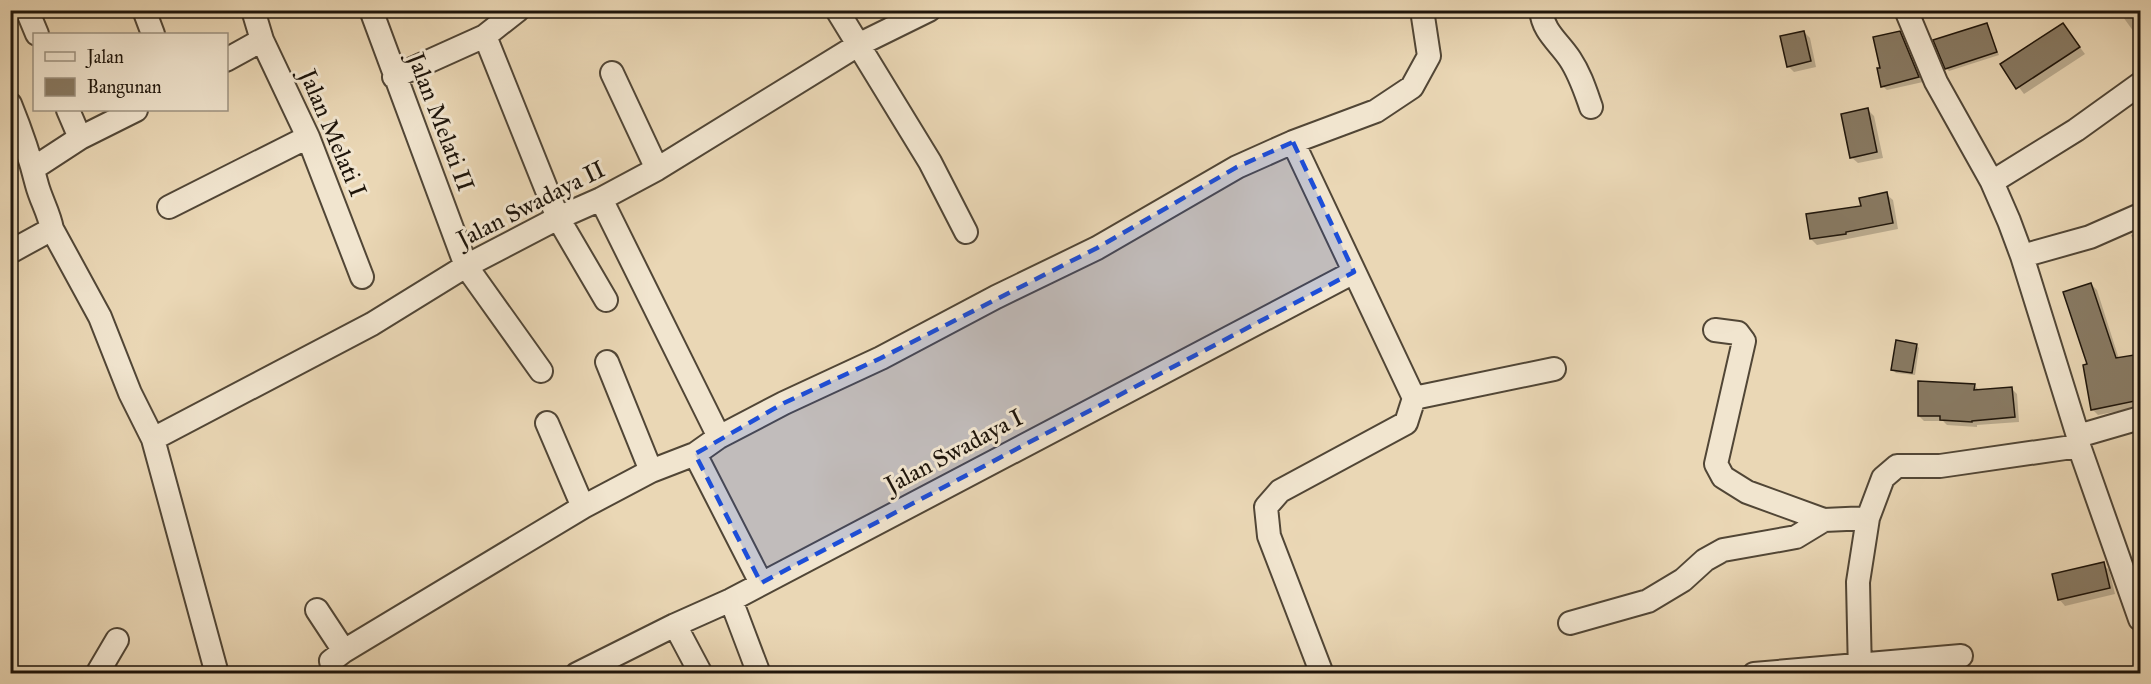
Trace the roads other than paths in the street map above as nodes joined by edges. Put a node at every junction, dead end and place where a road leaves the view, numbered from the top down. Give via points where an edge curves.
1 (27, 10) edge
2 (144, 10) edge
3 (253, 10) edge
4 (371, 10) edge
5 (518, 10) edge
6 (837, 10) edge
7 (929, 10) edge
8 (1422, 10) edge
9 (1541, 10) edge
10 (1906, 10) edge
11 (37, 33) edge
12 (153, 33) edge
13 (485, 36) junction
14 (262, 40) junction
15 (858, 45) junction
16 (228, 59) edge
17 (612, 73) dead end
18 (394, 77) junction
19 (2140, 84) edge
20 (10, 104) edge
21 (1591, 107) dead end
22 (68, 111) edge
23 (134, 111) edge
24 (308, 137) junction
25 (80, 138) junction
26 (1293, 142) junction
27 (34, 168) junction
28 (657, 170) junction
29 (1992, 182) junction
30 (601, 200) junction
31 (169, 207) dead end
32 (2140, 215) edge
33 (558, 218) junction
34 (52, 229) junction
35 (966, 232) dead end
36 (10, 252) edge
37 (2022, 256) junction
38 (466, 266) junction
39 (1354, 272) junction
40 (363, 277) dead end
41 (606, 300) dead end
42 (1715, 330) dead end
43 (607, 362) dead end
44 (1554, 369) dead end
45 (541, 371) dead end
46 (1414, 398) junction
47 (2140, 418) edge
48 (547, 423) dead end
49 (719, 437) junction
50 (153, 439) junction
51 (2078, 441) junction
52 (695, 454) junction
53 (651, 471) junction
54 (584, 507) junction
55 (1868, 518) junction
56 (1824, 520) junction
57 (761, 583) junction
58 (731, 600) junction
59 (317, 610) dead end
60 (2140, 619) edge
61 (1570, 623) dead end
62 (675, 624) junction
63 (117, 640) dead end
64 (344, 651) junction
65 (1961, 656) dead end
66 (1860, 669) edge
67 (97, 674) edge
68 (217, 674) edge
69 (334, 674) edge
70 (577, 674) edge
71 (701, 674) edge
72 (759, 674) edge
73 (1322, 674) edge
74 (1754, 674) edge

1 - 11 street
2 - 12 street
3 - 14 street, Jalan Melati I
4 - 18 street, Jalan Melati II
5 - 13 street
6 - 15 street
7 - 15 street, Jalan Swadaya II
8 - 26 street via 1429,56 1412,87 1376,111
9 - 21 street via 1545,29 1582,79
10 - 29 street via 1936,82
13 - 18 street
13 - 33 street
14 - 16 street
14 - 24 street, Jalan Melati I
15 - 28 street, Jalan Swadaya II
15 - 35 street via 930,162
17 - 28 street
18 - 38 street, Jalan Melati II
19 - 29 street via 2076,130
20 - 27 street
22 - 25 street
23 - 25 street
24 - 31 street
24 - 40 street, Jalan Melati I
25 - 27 street
26 - 39 street
26 - 49 street via 1237,167 1097,248
27 - 34 street
28 - 30 street, Jalan Swadaya II
29 - 37 street
30 - 33 street, Jalan Swadaya II
30 - 49 street
32 - 37 street via 2090,237
33 - 38 street, Jalan Swadaya II
33 - 41 street
34 - 36 street
34 - 50 street via 100,317
37 - 51 street
38 - 45 street, Jalan Melati II
38 - 50 street, Jalan Swadaya II via 372,324
39 - 46 street
39 - 57 street, Jalan Swadaya I
42 - 56 street via 1738,333 1744,341 1716,464 1723,477 1747,492
43 - 53 street
44 - 46 street
46 - 73 street via 1406,423 1280,491 1266,507 1269,536
47 - 51 street
48 - 54 street
49 - 52 street
50 - 68 street
51 - 55 street via 1940,466 1897,466 1882,478
51 - 60 street
52 - 53 street
52 - 57 street
53 - 54 street
54 - 64 street
55 - 56 street
55 - 66 street via 1858,582
56 - 61 street via 1796,537 1723,550 1648,601
57 - 58 street, Jalan Swadaya I
58 - 62 street, Jalan Swadaya I
58 - 72 street
59 - 64 street
62 - 70 street, Jalan Swadaya I
62 - 71 street
63 - 67 street
64 - 69 street via 331,662
65 - 66 street
66 - 74 street

